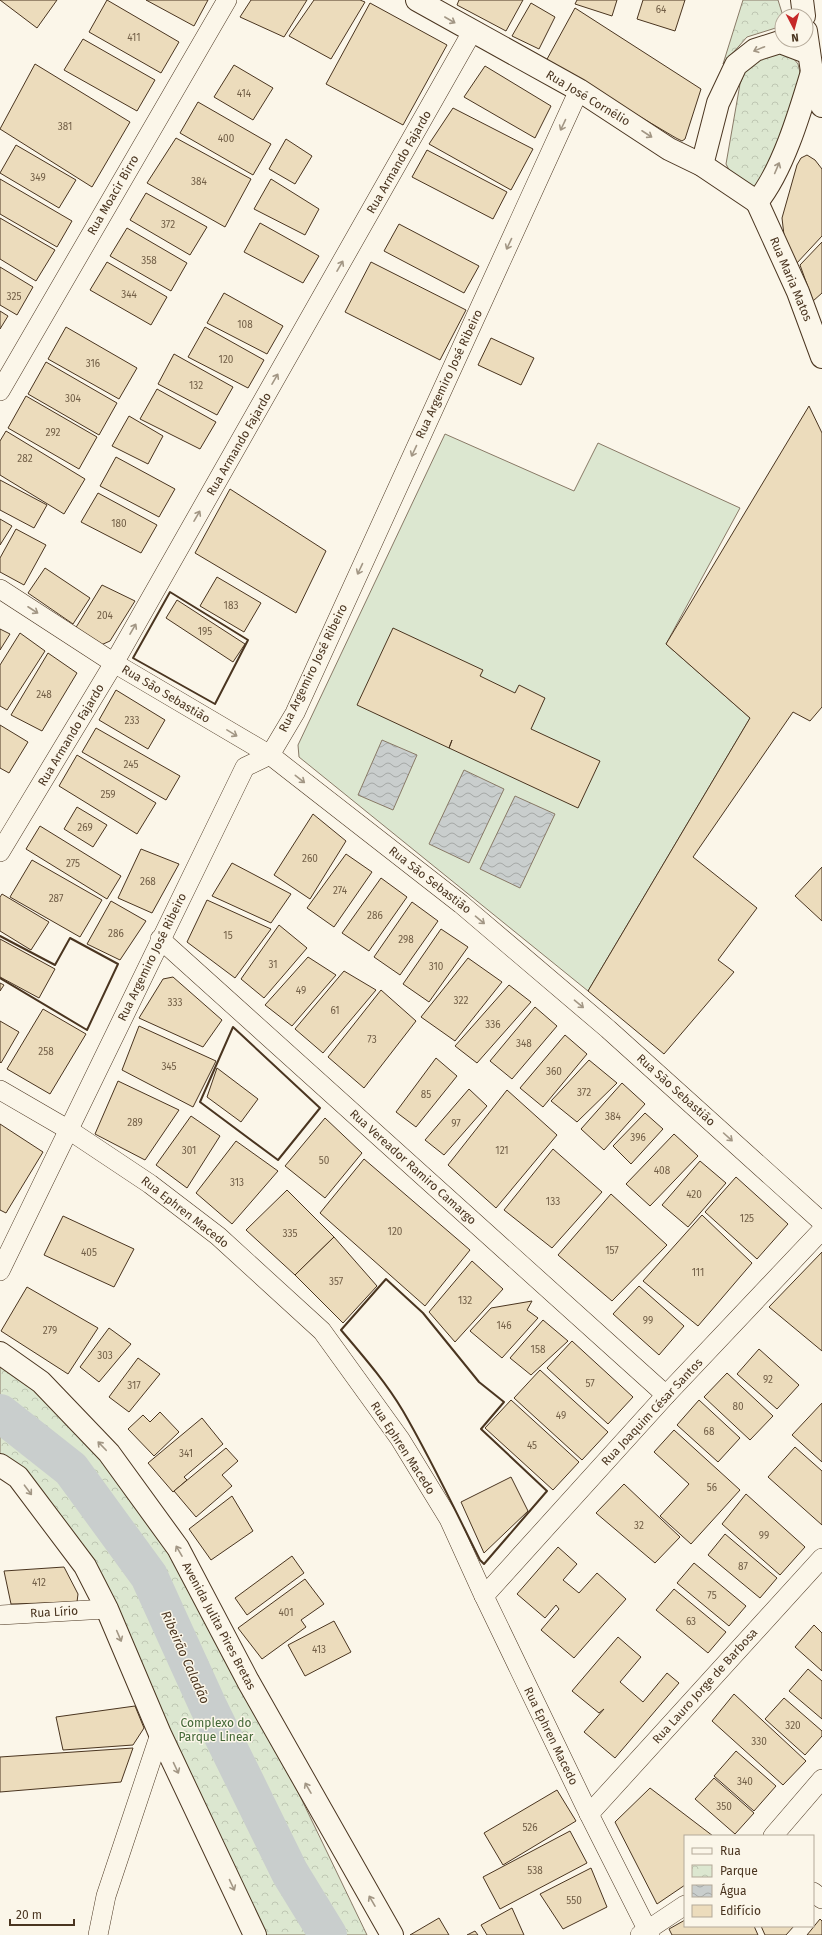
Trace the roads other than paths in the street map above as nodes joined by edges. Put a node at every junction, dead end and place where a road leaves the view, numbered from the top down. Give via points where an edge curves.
1 (227, 0) edge
2 (416, 0) edge
3 (472, 32) junction
4 (809, 48) edge
5 (811, 63) junction
6 (579, 90) junction
7 (822, 106) edge
8 (702, 165) junction
9 (757, 202) junction
10 (822, 357) edge
11 (0, 390) edge
12 (0, 589) edge
13 (114, 663) junction
14 (270, 755) junction
15 (0, 852) edge
16 (160, 939) junction
17 (0, 1090) edge
18 (69, 1130) junction
19 (822, 1222) edge
20 (822, 1230) edge
21 (0, 1271) edge
22 (0, 1353) edge
23 (666, 1395) junction
24 (0, 1465) edge
25 (822, 1558) edge
26 (484, 1596) junction
27 (108, 1609) junction
28 (0, 1615) edge
29 (160, 1734) junction
30 (822, 1779) edge
31 (589, 1814) junction
32 (774, 1835) edge
33 (814, 1893) edge
34 (822, 1899) edge
35 (684, 1906) edge
36 (646, 1934) edge
37 (98, 1935) edge
38 (255, 1935) edge
39 (392, 1935) edge

1 - 11 street, Rua Moacir Birro
2 -> 3 main road, Rua José Cornélio
3 - 6 main road, Rua José Cornélio
13 -> 3 street, Rua Armando Fajardo
4 - 5 main road
5 - 7 main road
5 -> 8 main road via 780,42 755,50 736,65 718,102
9 -> 5 main road via 769,186 801,110
6 -> 8 main road, Rua José Cornélio via 669,149
6 -> 14 street, Rua Argemiro José Ribeiro via 298,706
8 - 9 main road, Rua José Cornélio
9 - 10 main road, Rua Maria Matos via 798,292
12 -> 13 street, Rua São Sebastião
13 -> 14 street, Rua São Sebastião
13 - 15 street, Rua Armando Fajardo
14 - 16 street, Rua Argemiro José Ribeiro via 245,767
14 -> 19 street, Rua São Sebastião via 473,914 608,1029
16 - 18 street, Rua Argemiro José Ribeiro
16 - 23 street, Rua Vereador Ramiro Camargo
17 - 18 street, Rua Ephren Macedo
18 - 21 street, Rua Argemiro José Ribeiro
18 - 26 street, Rua Ephren Macedo via 150,1184 218,1236 322,1331 400,1439 449,1519
20 - 23 street, Rua Joaquim César Santos
39 -> 22 main road, Avenida Julita Pires Bretas via 248,1681 178,1548 109,1453 41,1382
23 - 26 street, Rua Joaquim César Santos
24 -> 27 main road via 18,1477 76,1553
25 - 31 street, Rua Lauro Jorge de Barbosa
26 - 31 street, Rua Ephren Macedo
27 - 28 street, Rua Lírio
27 -> 29 main road
29 - 37 street via 106,1896
29 -> 38 main road
30 - 32 street
31 - 36 street, Rua Ephren Macedo
33 - 34 street
35 - 36 street

